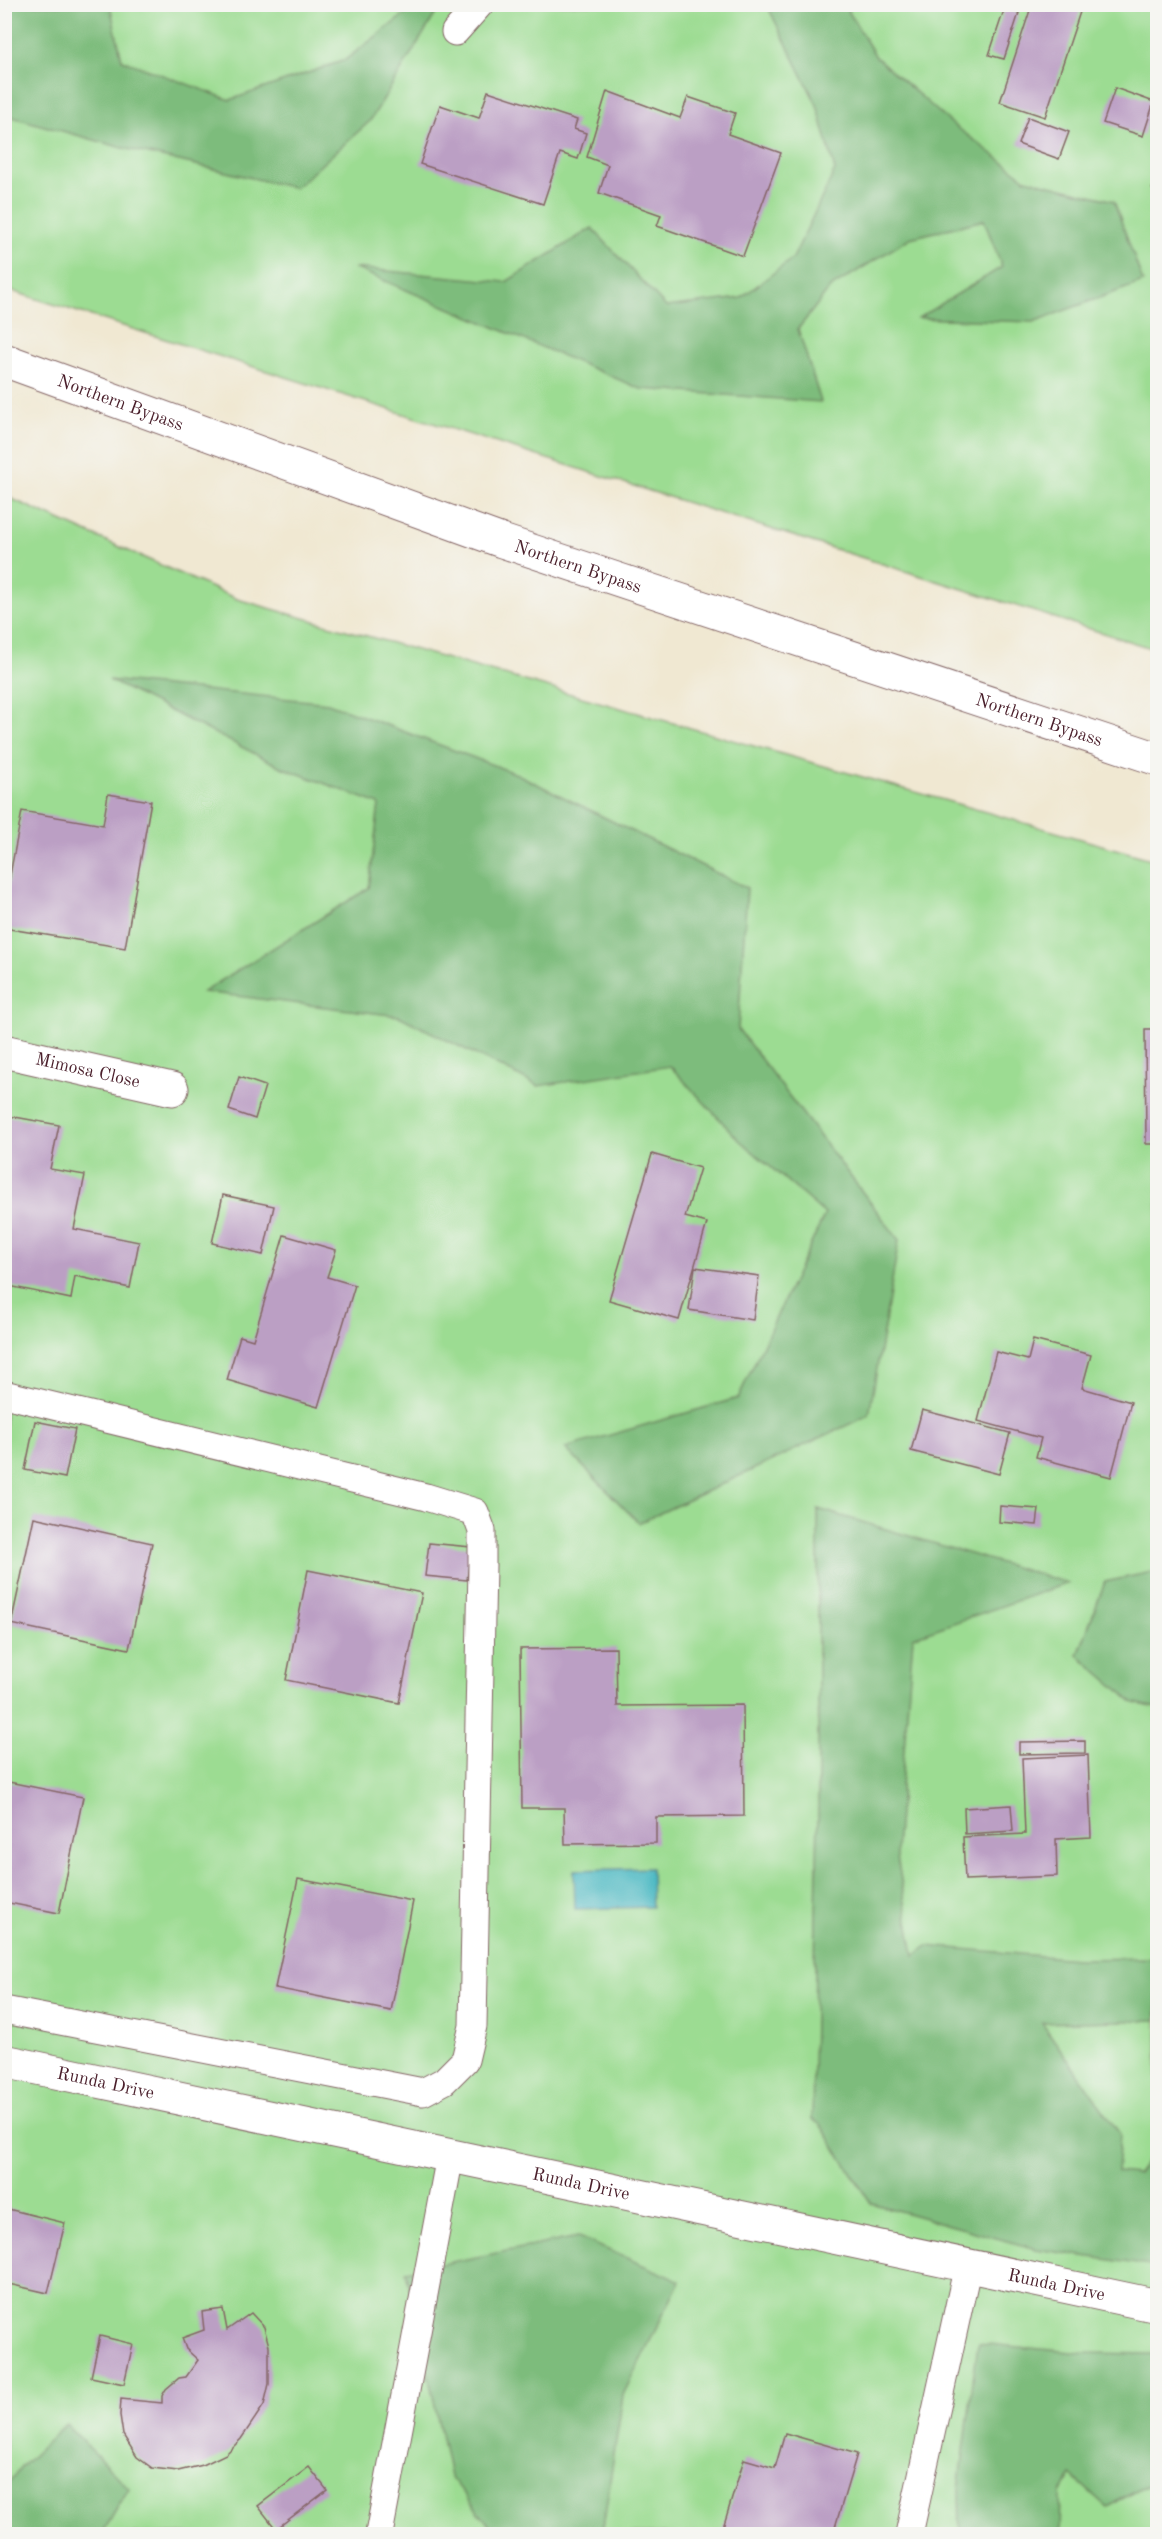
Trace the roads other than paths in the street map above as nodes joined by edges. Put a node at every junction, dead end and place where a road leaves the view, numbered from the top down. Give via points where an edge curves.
1 (480, 4) edge
2 (455, 32) dead end
3 (4, 360) edge
4 (1158, 759) edge
5 (4, 1051) edge
6 (172, 1089) dead end
7 (4, 1394) edge
8 (4, 2010) edge
9 (4, 2061) edge
10 (450, 2156) junction
11 (968, 2265) junction
12 (1158, 2306) edge
13 (379, 2535) edge
14 (909, 2535) edge

1 - 2 lane
3 - 4 street, Northern Bypass via 502,541
5 - 6 street, Mimosa Close
7 - 8 lane via 426,1497 475,1512 482,1531 474,2026 465,2060 444,2080 423,2092
9 - 10 street, Runda Drive
10 - 11 street, Runda Drive
10 - 13 lane
11 - 12 street, Runda Drive
11 - 14 lane

